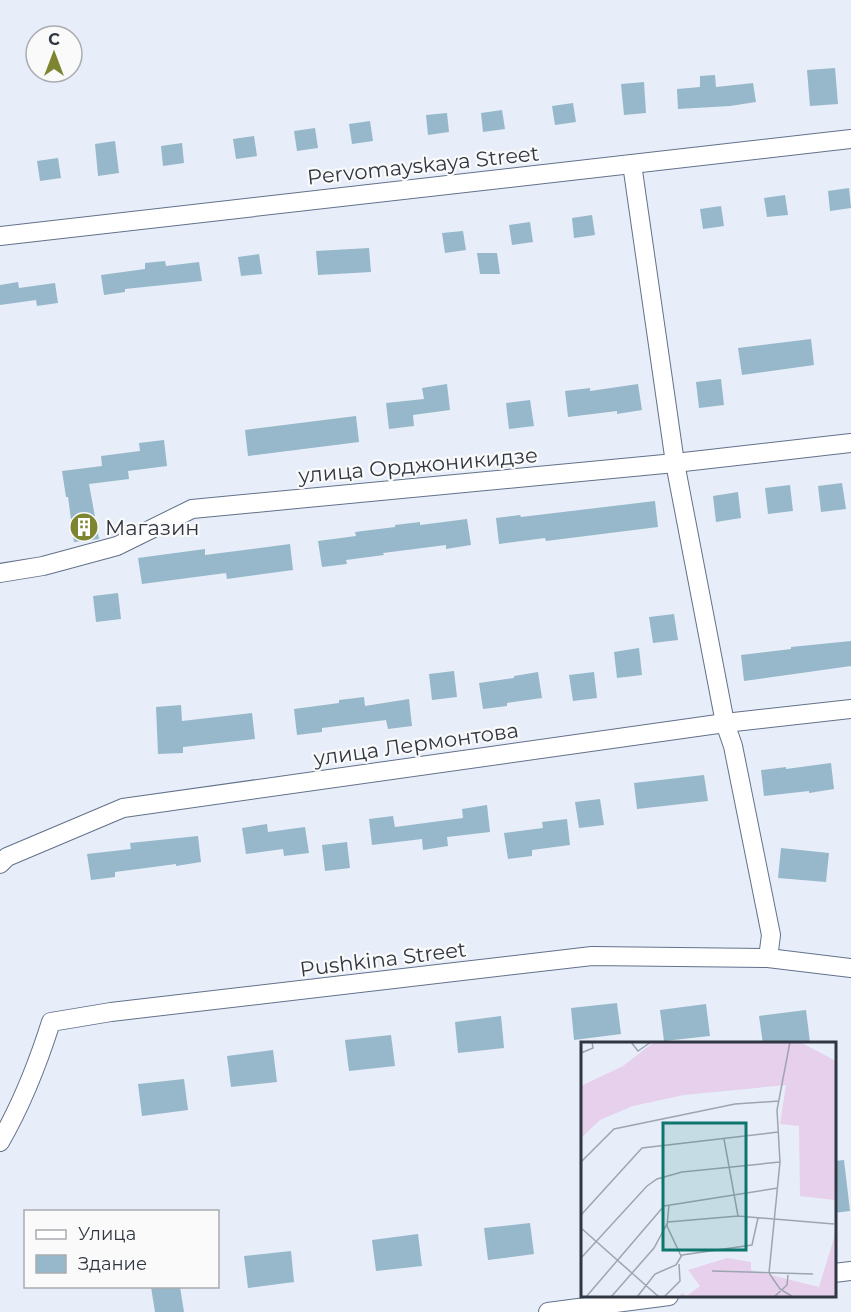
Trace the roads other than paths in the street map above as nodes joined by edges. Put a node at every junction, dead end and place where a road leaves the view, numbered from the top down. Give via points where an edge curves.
1 (851, 139) edge
2 (632, 164) junction
3 (0, 236) edge
4 (851, 443) edge
5 (675, 463) junction
6 (0, 573) edge
7 (851, 709) edge
8 (725, 723) junction
9 (0, 864) edge
10 (768, 958) junction
11 (851, 968) edge
12 (0, 1142) edge
13 (851, 1270) edge
14 (836, 1273) edge
15 (661, 1297) edge
16 (548, 1312) edge

1 - 2 street, Pervomayskaya Street
2 - 3 street, Pervomayskaya Street
2 - 5 street
4 - 5 street, улица Орджоникидзе
5 - 6 street, улица Орджоникидзе via 192,509 117,546
5 - 8 street
7 - 8 street, улица Лермонтова
8 - 9 street, улица Лермонтова via 123,808 8,856
8 - 10 street via 771,935
10 - 11 street, Pushkina Street
10 - 12 street, Pushkina Street via 592,956 51,1022 39,1061
13 - 14 street
15 - 16 street

